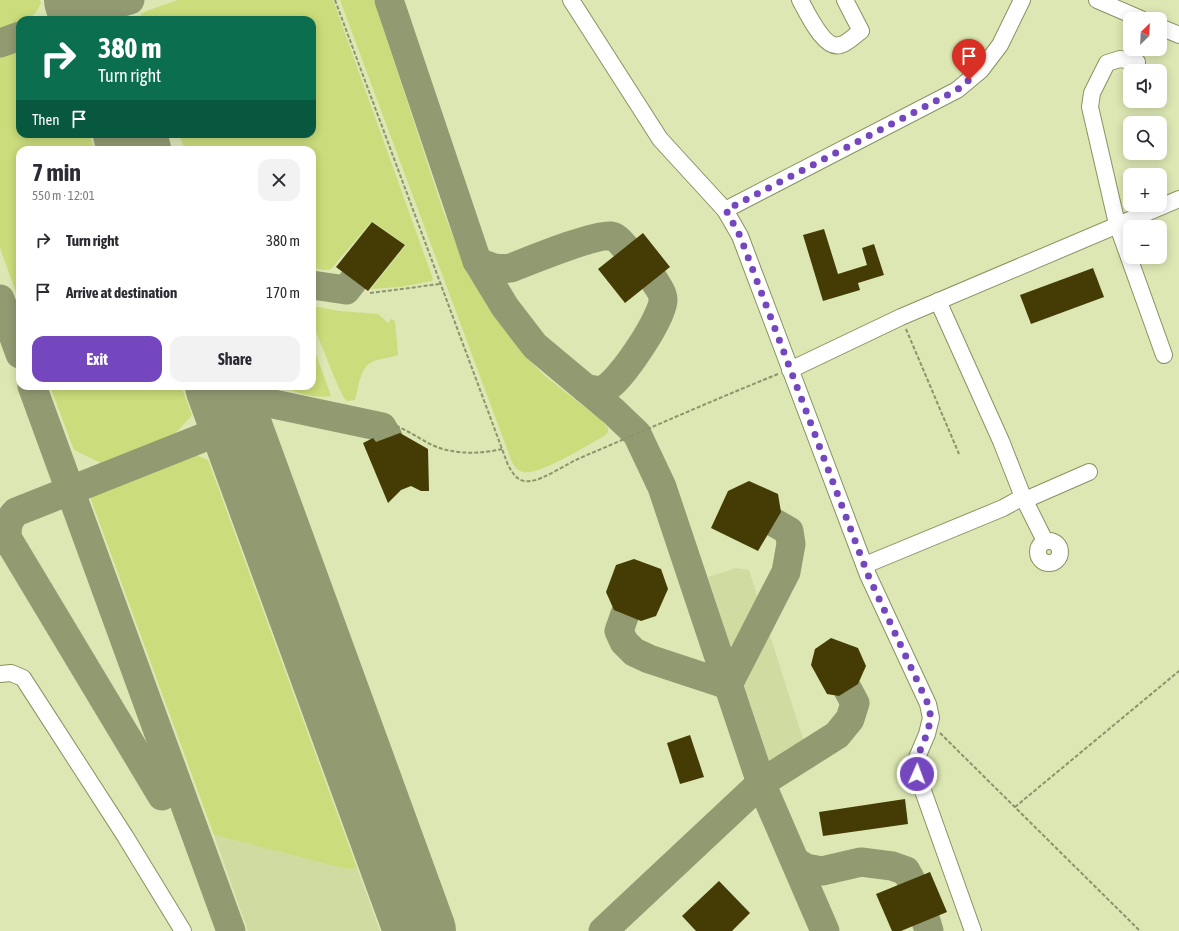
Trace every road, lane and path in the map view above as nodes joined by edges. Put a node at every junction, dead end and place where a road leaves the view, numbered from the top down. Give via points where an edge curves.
1 (335, 0) edge
2 (571, 0) edge
3 (800, 0) edge
4 (845, 0) edge
5 (1022, 0) edge
6 (1097, 0) edge
7 (1125, 12) edge
8 (1167, 30) edge
9 (1179, 35) edge
10 (1137, 62) dead end
11 (1179, 199) edge
12 (726, 210) junction
13 (1117, 224) junction
14 (440, 284) junction
15 (370, 293) dead end
16 (938, 301) junction
17 (901, 317) junction
18 (1164, 355) dead end
19 (790, 370) junction
20 (396, 426) dead end
21 (502, 449) junction
22 (959, 454) dead end
23 (1088, 472) dead end
24 (1024, 498) junction
25 (1045, 541) dead end
26 (865, 565) junction
27 (1179, 671) edge
28 (0, 674) edge
29 (929, 726) junction
30 (1016, 807) junction
31 (183, 931) edge
32 (973, 931) edge
33 (1140, 931) edge

1 - 14 path
2 - 12 lane via 660,138
3 - 4 lane via 825,41 832,45 840,45 861,31
5 - 12 lane via 1000,45 981,70 957,90
6 - 7 lane
8 - 9 lane
10 - 13 lane via 1120,59 1107,63 1092,93 1090,107
11 - 13 lane
12 - 19 lane via 740,236
13 - 16 lane
13 - 18 lane
14 - 15 path
14 - 21 path
16 - 17 lane
16 - 24 lane via 1001,440
17 - 19 lane
17 - 22 path
19 - 21 path via 703,404 532,481 516,478
19 - 26 lane
20 - 21 path via 434,445 460,453
23 - 24 lane
24 - 25 lane
24 - 26 lane
26 - 29 lane via 928,704 931,718
27 - 30 path
28 - 31 lane via 11,673 23,678 126,836
29 - 30 path via 943,734
29 - 32 lane via 916,760 917,774
30 - 33 path

